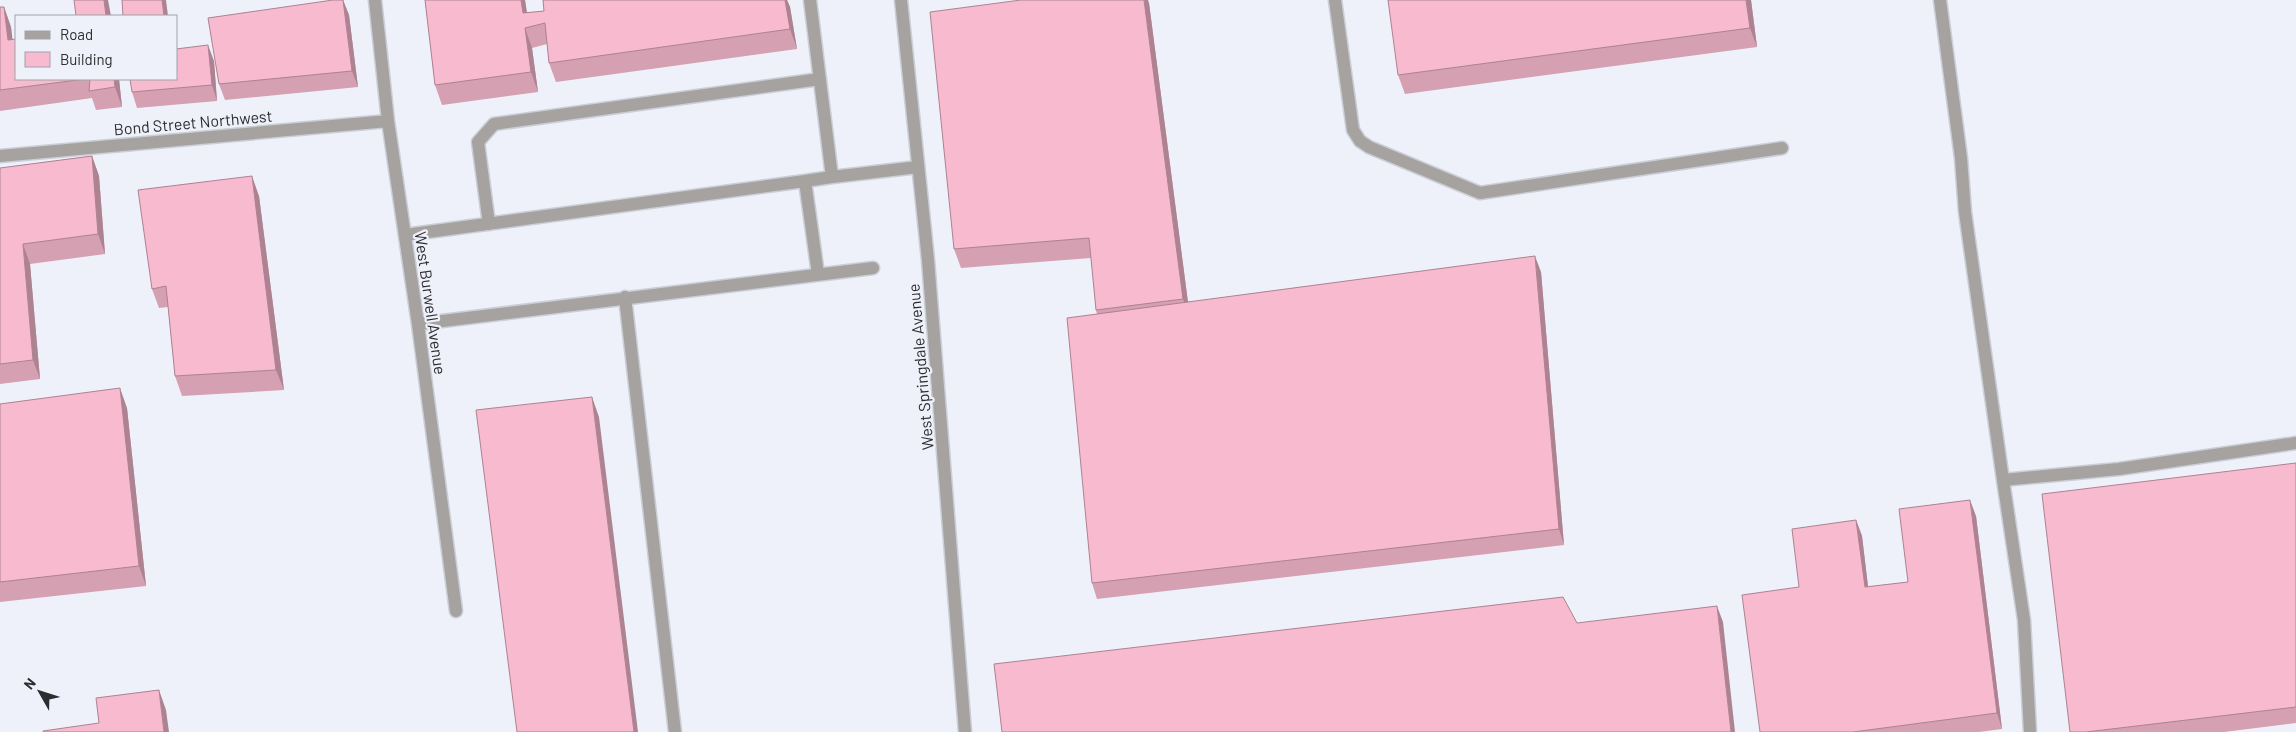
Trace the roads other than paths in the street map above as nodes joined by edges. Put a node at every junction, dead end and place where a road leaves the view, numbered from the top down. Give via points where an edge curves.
1 (375, 0) edge
2 (810, 0) edge
3 (901, 0) edge
4 (1335, 0) edge
5 (1940, 0) edge
6 (820, 79) junction
7 (388, 121) junction
8 (1782, 148) dead end
9 (0, 156) edge
10 (918, 167) junction
11 (832, 177) junction
12 (805, 181) junction
13 (489, 224) junction
14 (405, 236) junction
15 (873, 268) dead end
16 (818, 274) junction
17 (625, 297) junction
18 (418, 324) junction
19 (2296, 443) edge
20 (2003, 480) junction
21 (456, 611) dead end
22 (675, 732) edge
23 (965, 732) edge
24 (2030, 732) edge

1 - 7 street, West Burwell Avenue
2 - 6 street
3 - 10 street, West Springdale Avenue
4 - 8 street via 1353,130 1360,140 1369,147 1480,193
5 - 20 street via 1965,212
6 - 11 street
6 - 13 street via 494,124 478,142
7 - 9 street, Bond Street Northwest
7 - 14 street, West Burwell Avenue
10 - 11 street
10 - 23 street, West Springdale Avenue
11 - 12 street
12 - 13 street
12 - 16 street
13 - 14 street
14 - 18 street, West Burwell Avenue
15 - 16 street
16 - 17 street
17 - 18 street
17 - 22 street
18 - 21 street, West Burwell Avenue
19 - 20 street via 2119,469
20 - 24 street via 2024,620

